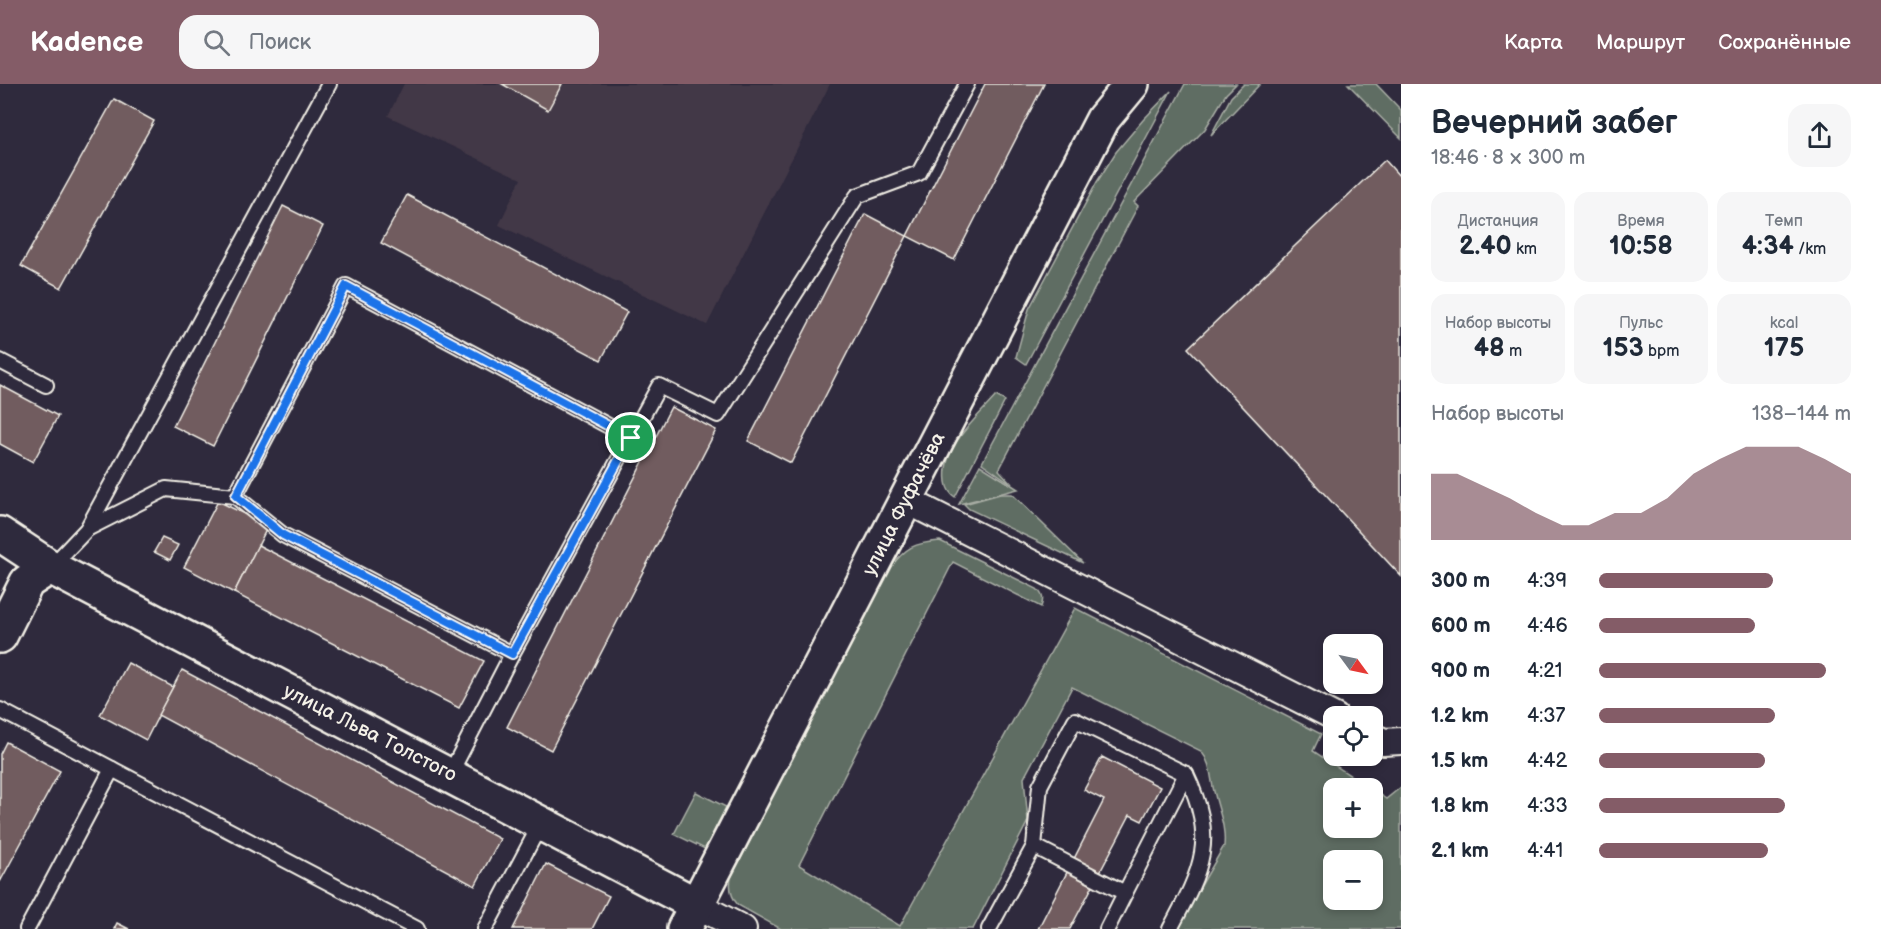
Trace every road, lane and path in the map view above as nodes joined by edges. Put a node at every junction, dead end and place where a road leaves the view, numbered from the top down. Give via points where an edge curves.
1 (329, 84) edge
2 (967, 84) edge
3 (1120, 84) edge
4 (1132, 84) edge
5 (1104, 119) junction
6 (0, 361) edge
7 (45, 385) dead end
8 (631, 438) junction
9 (236, 496) junction
10 (906, 500) junction
11 (87, 529) junction
12 (0, 534) edge
13 (50, 567) junction
14 (0, 636) edge
15 (512, 654) junction
16 (0, 710) edge
17 (1323, 711) edge
18 (1401, 741) edge
19 (1383, 742) edge
20 (112, 769) junction
21 (450, 774) junction
22 (1186, 774) junction
23 (541, 823) junction
24 (1034, 846) junction
25 (1125, 892) junction
26 (690, 917) edge
27 (27, 929) edge
28 (417, 929) edge
29 (485, 929) edge
30 (743, 929) edge
31 (989, 929) edge
32 (1107, 929) edge
33 (1170, 929) edge

1 - 11 lane
2 - 8 lane via 919,173 856,196 718,415 659,386
3 - 5 street
4 - 5 street, улица Фуфачёва
5 - 10 street, улица Фуфачёва
6 - 7 lane
8 - 9 lane via 346,286
8 - 15 lane
9 - 11 lane via 166,489
9 - 15 lane via 283,535
10 - 17 street
10 - 26 street, улица Фуфачёва
11 - 13 lane
12 - 13 street, улица Льва Толстого
13 - 14 street via 27,582
13 - 21 street, улица Льва Толстого
15 - 21 lane
16 - 20 lane
18 - 19 street
20 - 27 lane
20 - 28 lane
21 - 23 street, улица Льва Толстого
22 - 24 lane via 1075,720 1040,786
22 - 25 lane
22 - 33 lane via 1203,822 1203,852 1190,892
23 - 26 street, улица Льва Толстого
23 - 29 lane
24 - 25 lane
24 - 31 lane
25 - 32 lane
26 - 30 street, улица Льва Толстого

